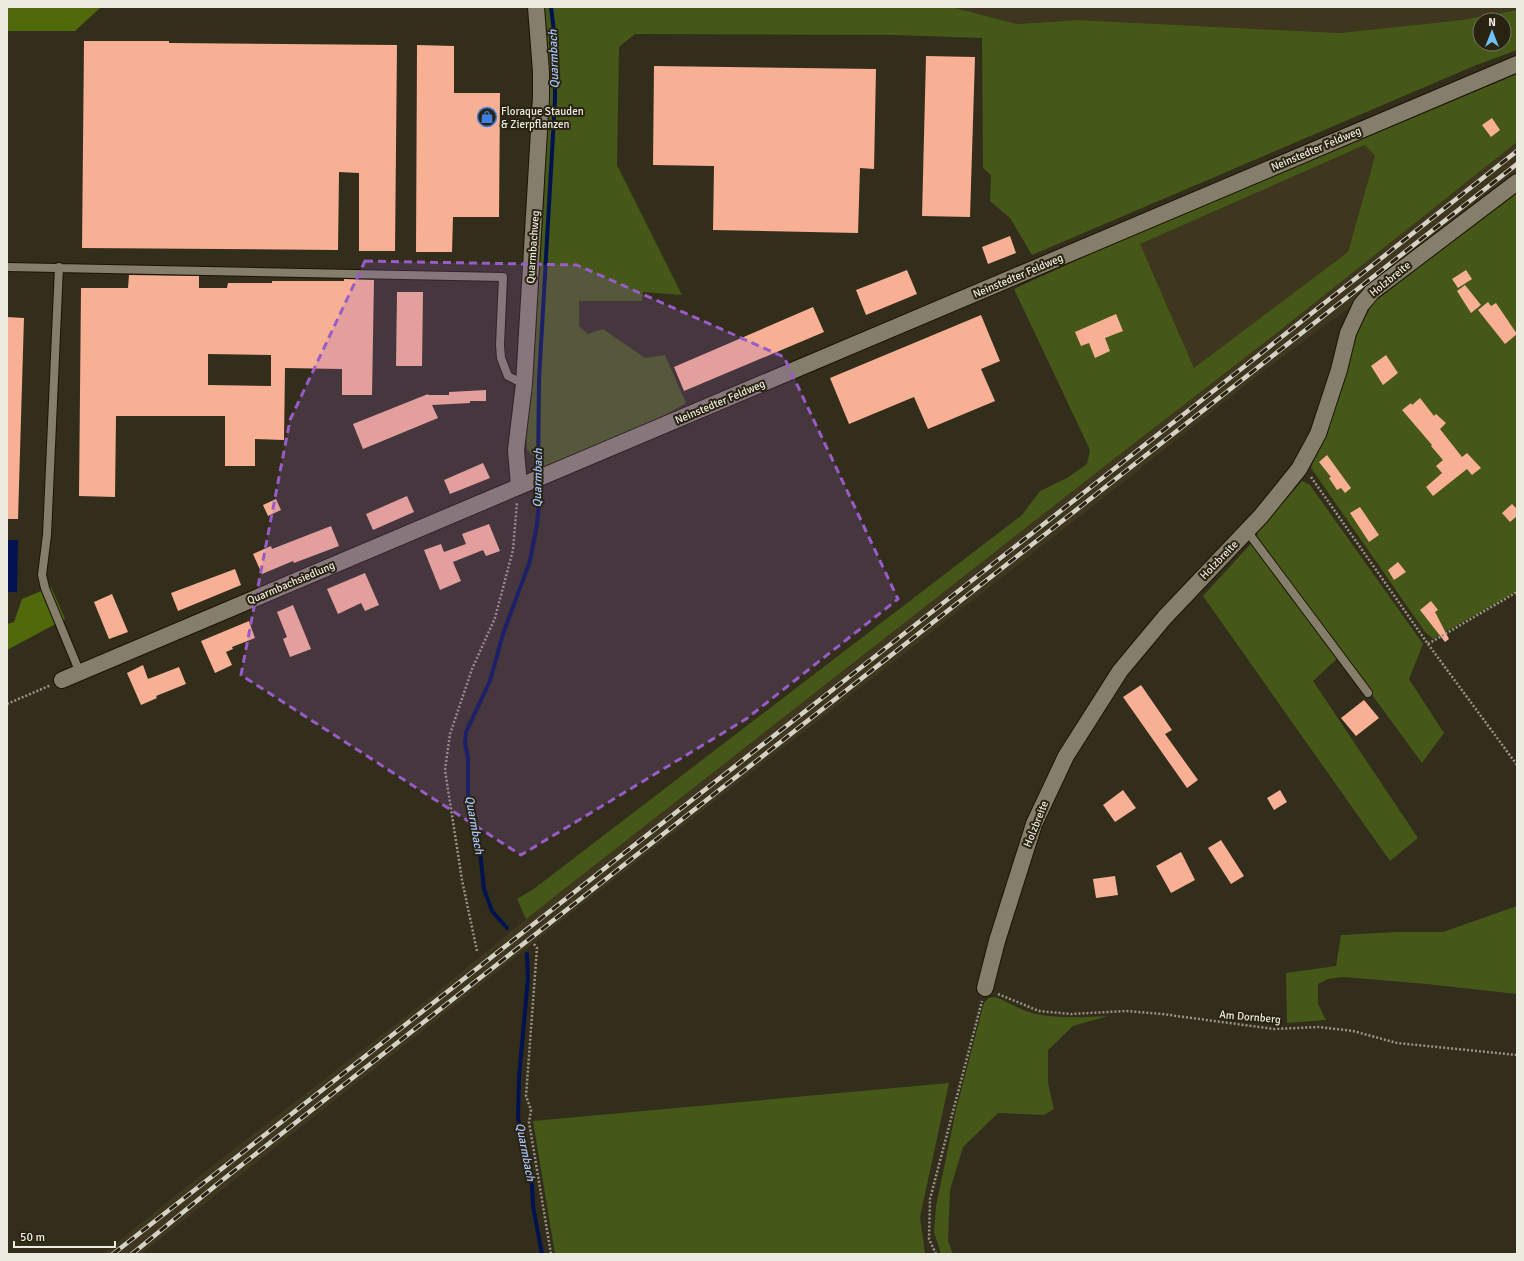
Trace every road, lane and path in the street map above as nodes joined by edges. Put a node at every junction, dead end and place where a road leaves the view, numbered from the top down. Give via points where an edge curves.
1 (536, 7) edge
2 (1517, 64) edge
3 (1517, 182) edge
4 (7, 266) edge
5 (59, 268) junction
6 (524, 384) junction
7 (1299, 469) junction
8 (524, 484) junction
9 (1247, 531) junction
10 (1517, 592) edge
11 (1428, 644) junction
12 (80, 673) junction
13 (62, 680) joint
14 (1368, 693) dead end
15 (7, 704) edge
16 (1517, 765) edge
17 (534, 944) dead end
18 (477, 951) dead end
19 (985, 988) junction
20 (1517, 1055) edge
21 (551, 1254) edge
22 (936, 1254) edge

1 - 6 street, Quarmbachweg via 541,97
2 - 8 street, Neinstedter Feldweg
3 - 7 street, Holzbreite via 1372,292 1361,304 1348,333 1318,434
4 - 5 lane
5 - 6 lane via 502,277 501,358 508,376
5 - 12 lane via 47,535 42,575
6 - 8 street, Quarmbachweg via 516,450
7 - 9 street, Holzbreite
7 - 11 path via 1308,473
8 - 12 street, Quarmbachsiedlung
8 - 18 path via 513,550 495,618 472,669 450,734 445,770 462,880
9 - 14 lane
9 - 19 street, Holzbreite via 1165,617 1120,671 1066,756 1034,824
10 - 11 path
11 - 16 path
12 - 13 street, Quarmbachsiedlung
13 - 15 path
17 - 21 path via 536,948 526,1096 531,1110 529,1122
19 - 20 path, Am Dornberg via 1040,1011 1071,1014 1126,1011 1274,1029 1319,1027 1353,1031 1397,1043
19 - 22 path via 930,1200 929,1239

